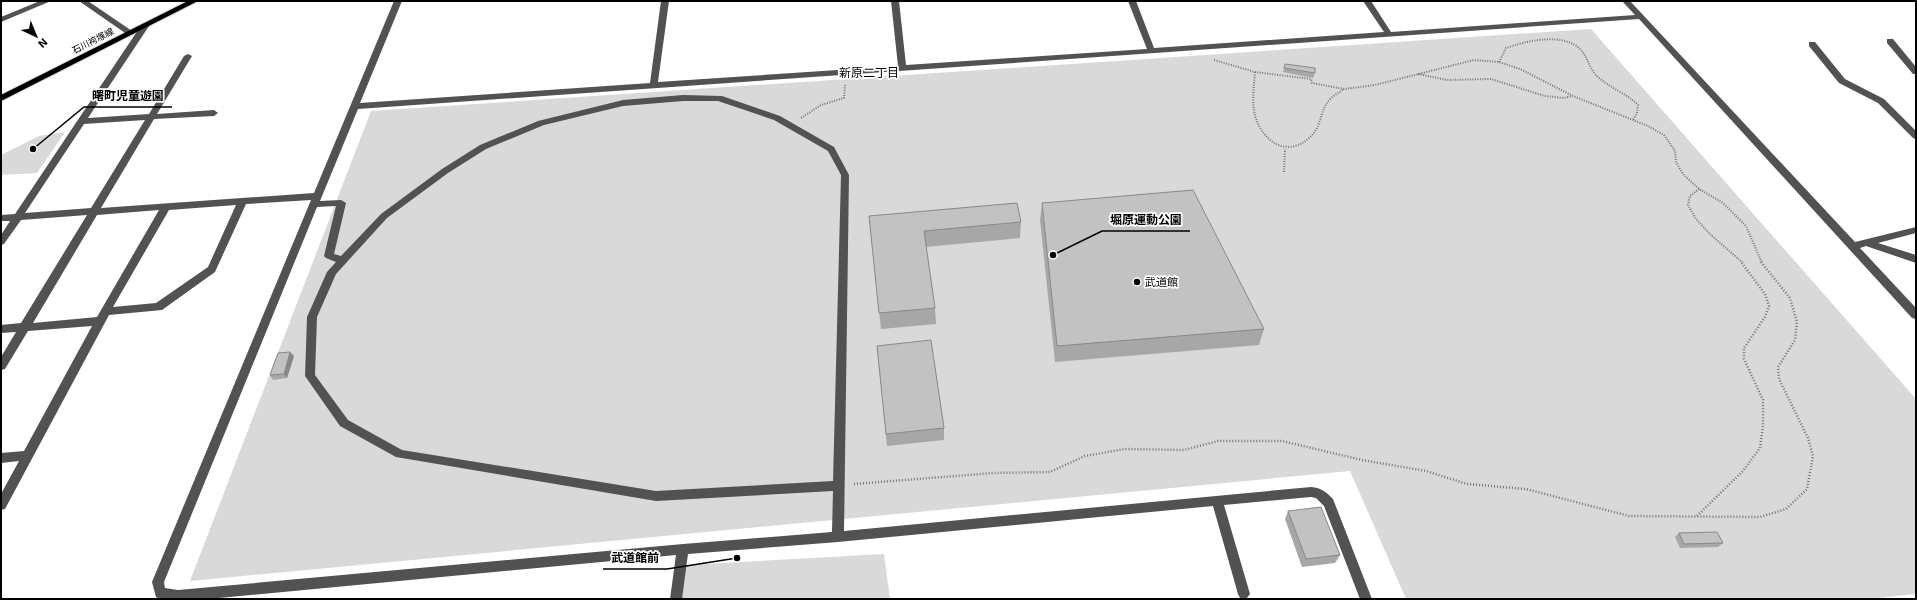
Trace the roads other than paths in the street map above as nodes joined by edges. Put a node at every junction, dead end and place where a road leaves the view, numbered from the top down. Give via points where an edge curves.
1 (47, 1) edge
2 (83, 1) edge
3 (194, 1) edge
4 (398, 1) edge
5 (664, 1) edge
6 (895, 1) edge
7 (1132, 1) edge
8 (1367, 1) edge
9 (1626, 1) edge
10 (1640, 17) junction
11 (1, 20) edge
12 (145, 26) junction
13 (131, 33) junction
14 (1389, 34) junction
15 (1890, 41) dead end
16 (1812, 44) dead end
17 (1151, 50) junction
18 (188, 56) dead end
19 (902, 67) junction
20 (1916, 72) edge
21 (724, 80) junction
22 (654, 84) junction
23 (1, 98) edge
24 (719, 98) junction
25 (356, 106) junction
26 (214, 113) dead end
27 (153, 117) junction
28 (82, 121) junction
29 (1916, 136) edge
30 (316, 200) junction
31 (242, 202) junction
32 (165, 208) junction
33 (94, 212) junction
34 (18, 217) junction
35 (1, 218) edge
36 (1916, 230) edge
37 (1, 242) edge
38 (1866, 243) junction
39 (1854, 246) junction
40 (1916, 259) edge
41 (343, 260) junction
42 (1916, 314) edge
43 (103, 316) junction
44 (25, 327) junction
45 (1, 329) edge
46 (1, 366) edge
47 (27, 456) junction
48 (1, 458) edge
49 (839, 486) junction
50 (1218, 500) junction
51 (1, 505) edge
52 (838, 538) junction
53 (684, 548) junction
54 (1244, 594) dead end
55 (157, 596) edge
56 (676, 599) edge
57 (1366, 599) edge

1 - 11 street
2 - 13 street
3 - 12 main road, 石川袴塚線
4 - 25 street
5 - 22 street
6 - 19 street
7 - 17 street
8 - 14 street
9 - 10 street
10 - 14 street
10 - 39 street
12 - 13 main road, 石川袴塚線
12 - 28 street
13 - 23 main road, 石川袴塚線
14 - 17 street
15 - 20 street
16 - 29 street via 1842,81 1881,101
17 - 19 street
18 - 27 street
19 - 21 street
21 - 22 street
21 - 24 street
22 - 25 street
24 - 41 street via 623,103 541,123 483,147 445,171 384,216
24 - 49 street via 777,118 831,150 845,175
25 - 30 street
26 - 27 street
27 - 28 street
27 - 33 street
28 - 34 street
30 - 31 street
30 - 41 street via 341,203 329,256
30 - 55 street via 158,582
31 - 32 street
31 - 43 street via 212,269 158,307
32 - 33 street
32 - 43 street
33 - 34 street
33 - 44 street
34 - 35 street
34 - 37 street
36 - 38 street
38 - 39 street
38 - 40 street
39 - 42 street
41 - 49 street via 332,272 312,317 310,376 344,423 400,454 656,496
43 - 44 street
43 - 47 street
44 - 45 street
44 - 46 street
47 - 48 street
47 - 51 street
49 - 52 street
50 - 52 street
50 - 54 street
50 - 57 street via 1310,492 1323,496 1329,503
52 - 53 street
53 - 55 street
53 - 56 street

